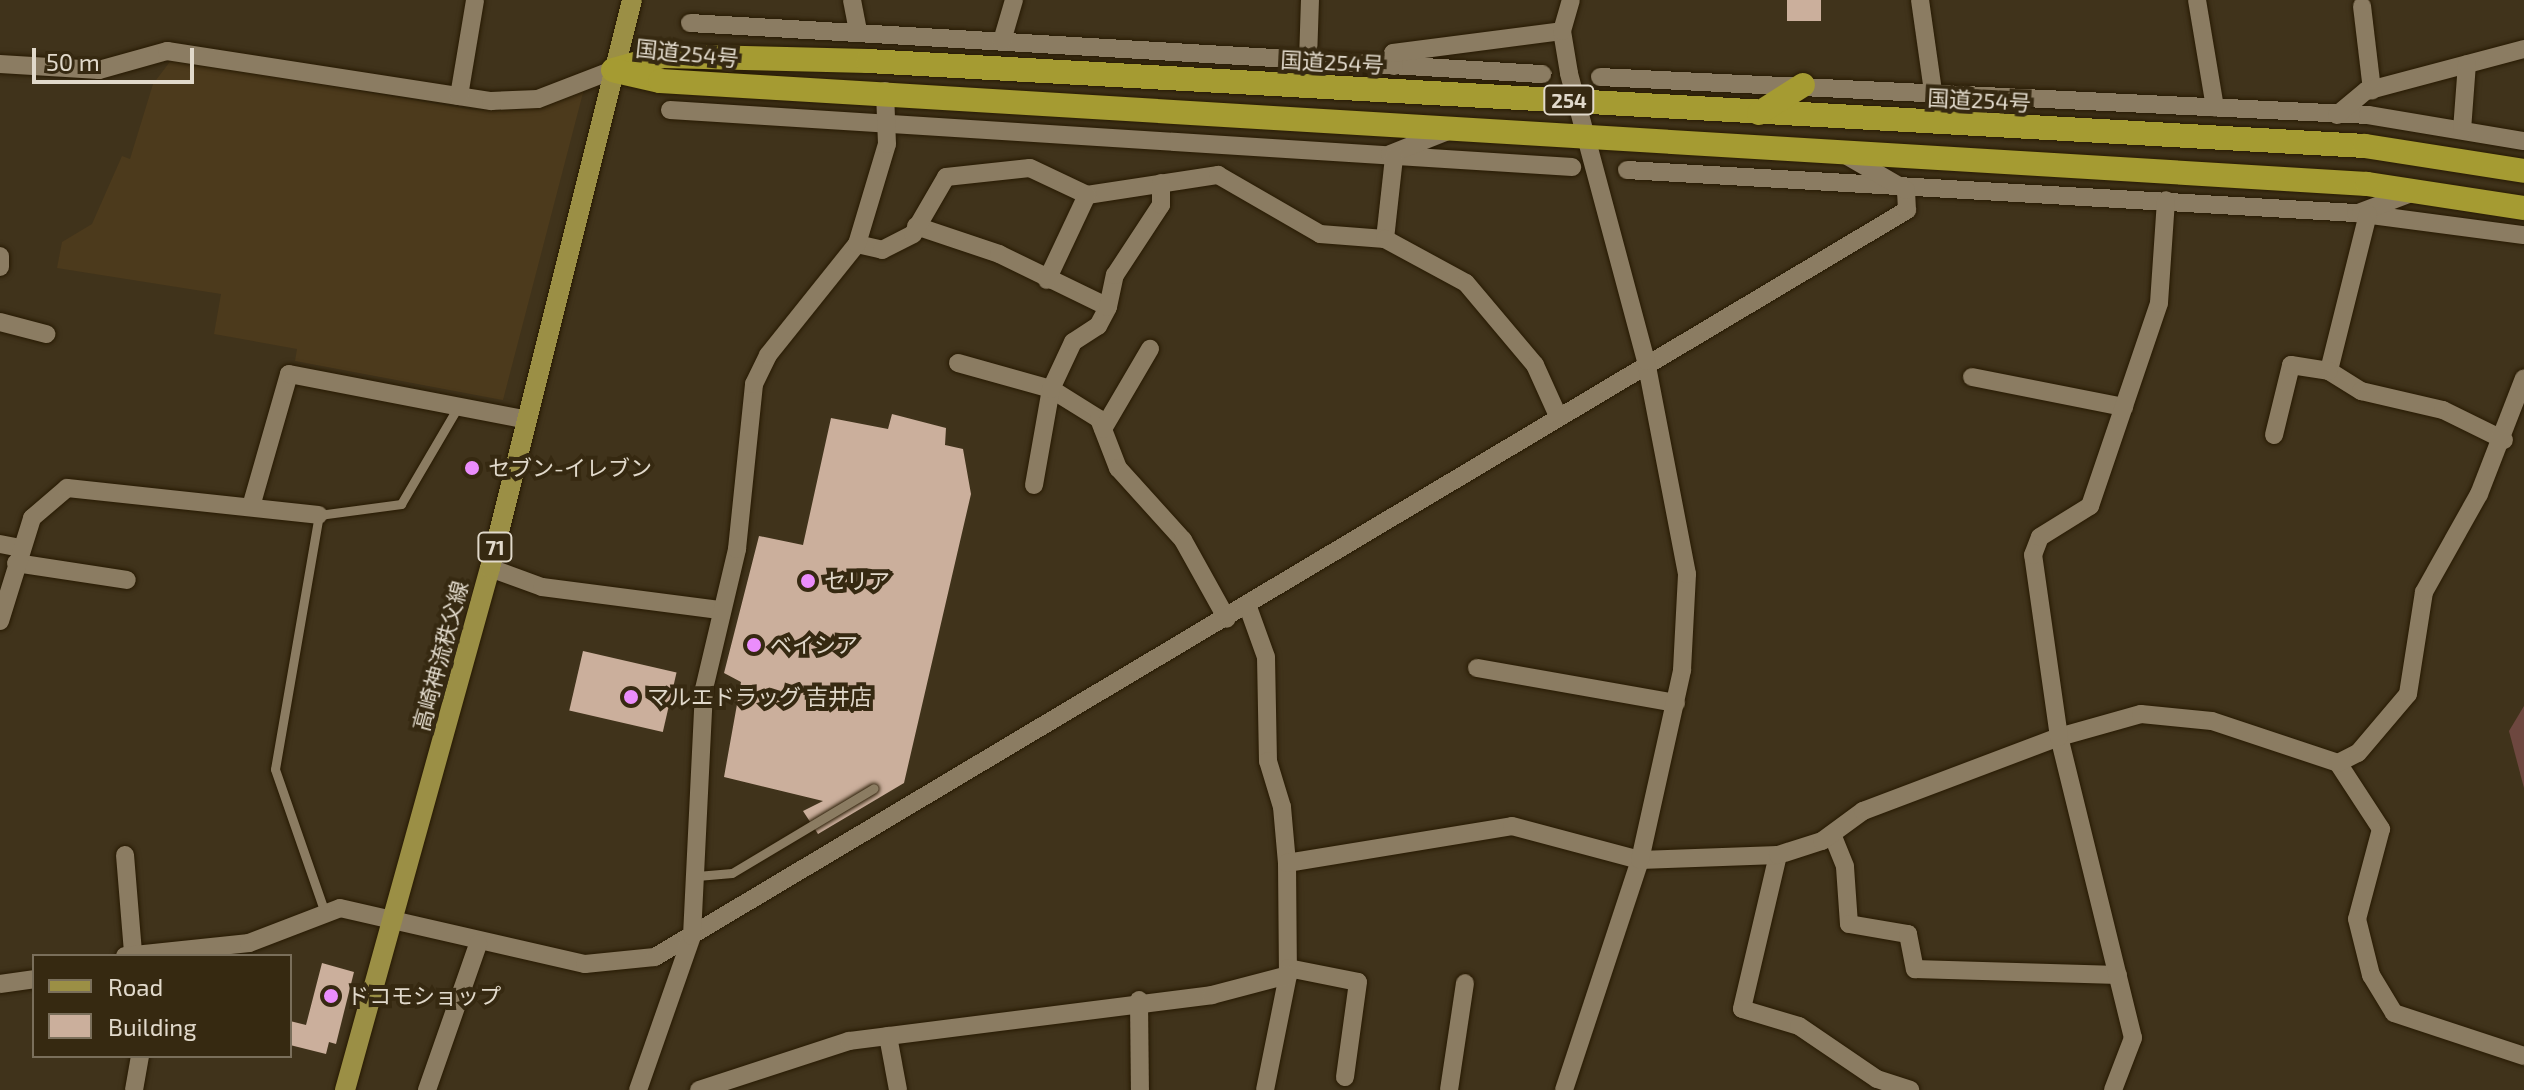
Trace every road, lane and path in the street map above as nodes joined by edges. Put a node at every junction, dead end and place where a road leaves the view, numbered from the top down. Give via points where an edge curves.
1 (475, 0) edge
2 (632, 0) edge
3 (852, 0) edge
4 (1014, 0) edge
5 (1310, 0) edge
6 (1571, 0) edge
7 (1920, 0) edge
8 (2197, 0) edge
9 (2362, 6) dead end
10 (690, 23) dead end
11 (1562, 31) junction
12 (858, 32) junction
13 (887, 33) junction
14 (1002, 41) junction
15 (2524, 49) edge
16 (1303, 59) junction
17 (835, 60) junction
18 (0, 64) edge
19 (2467, 64) junction
20 (1394, 66) junction
21 (613, 70) junction
22 (1542, 74) dead end
23 (1600, 77) dead end
24 (1803, 85) junction
25 (1351, 90) junction
26 (2369, 90) junction
27 (885, 91) junction
28 (1933, 91) junction
29 (459, 96) junction
30 (1578, 101) junction
31 (2215, 107) junction
32 (670, 110) dead end
33 (1759, 113) junction
34 (2337, 115) junction
35 (2368, 115) junction
36 (890, 121) junction
37 (1451, 130) junction
38 (2462, 130) junction
39 (1588, 138) junction
40 (2524, 141) edge
41 (1847, 156) junction
42 (1388, 157) junction
43 (1572, 167) dead end
44 (1627, 170) dead end
45 (2524, 171) edge
46 (1161, 183) junction
47 (1906, 190) junction
48 (2414, 192) junction
49 (1087, 195) junction
50 (2166, 200) junction
51 (2524, 208) edge
52 (2362, 214) junction
53 (916, 226) junction
54 (2524, 235) edge
55 (1385, 239) junction
56 (857, 244) junction
57 (0, 256) edge
58 (0, 267) edge
59 (1047, 280) junction
60 (1108, 307) junction
61 (0, 322) edge
62 (46, 334) dead end
63 (1150, 349) dead end
64 (1646, 361) junction
65 (958, 363) dead end
66 (2329, 371) junction
67 (1972, 377) dead end
68 (2524, 378) edge
69 (1051, 389) junction
70 (460, 404) junction
71 (2124, 407) junction
72 (1558, 416) junction
73 (528, 420) junction
74 (1103, 429) junction
75 (2274, 435) dead end
76 (2512, 435) edge
77 (1034, 485) dead end
78 (252, 503) junction
79 (319, 515) junction
80 (0, 544) edge
81 (19, 556) junction
82 (490, 568) junction
83 (127, 580) dead end
84 (2, 600) edge
85 (1248, 607) junction
86 (718, 610) junction
87 (1227, 619) junction
88 (0, 621) edge
89 (1477, 668) dead end
90 (1676, 703) junction
91 (2059, 737) junction
92 (2338, 763) junction
93 (874, 788) dead end
94 (1832, 834) junction
95 (125, 855) dead end
96 (1778, 855) junction
97 (1640, 860) junction
98 (1287, 863) junction
99 (697, 876) junction
100 (324, 910) junction
101 (393, 918) junction
102 (692, 936) junction
103 (478, 944) junction
104 (138, 954) edge
105 (1288, 972) junction
106 (2118, 975) junction
107 (32, 979) edge
108 (1465, 983) dead end
109 (0, 984) edge
110 (1139, 1000) junction
111 (888, 1036) junction
112 (2524, 1056) edge
113 (140, 1058) edge
114 (1345, 1077) dead end
115 (134, 1090) edge
116 (345, 1090) edge
117 (427, 1090) edge
118 (638, 1090) edge
119 (699, 1090) edge
120 (898, 1090) edge
121 (1140, 1090) edge
122 (1265, 1090) edge
123 (1449, 1090) edge
124 (1564, 1090) edge
125 (1910, 1090) edge
126 (2113, 1090) edge

1 - 29 street
2 - 21 main road, 高崎神流秩父線 / 71
3 - 12 street
4 - 14 street
5 - 16 street
6 - 11 street
7 - 28 street
8 - 31 street
9 - 26 street
10 - 12 street
11 - 20 street via 1393,53
11 - 30 street
12 - 13 street
13 - 14 street
13 - 17 street
14 - 16 street
15 - 19 street
16 - 20 street
16 - 25 street
17 - 21 highway, 国道254号 / 254 via 663,56
17 - 25 highway, 国道254号 / 254
18 - 29 street via 99,70 167,51
19 - 26 street
19 - 38 street
20 - 22 street
21 - 27 highway, 国道254号 / 254 via 660,81
21 - 29 street via 538,99
21 - 73 main road, 高崎神流秩父線 / 71
23 - 24 street
24 - 28 street
24 - 33 highway
25 - 30 highway, 国道254号 / 254
26 - 34 street
26 - 35 street
27 - 36 street
27 - 37 highway, 国道254号 / 254
28 - 31 street
30 - 33 highway, 国道254号 / 254
30 - 39 street
31 - 34 street
32 - 36 street
33 - 45 highway, 国道254号 / 254 via 2365,146
34 - 35 street
35 - 38 street
36 - 42 street
36 - 56 street
37 - 39 highway, 国道254号 / 254
37 - 42 street
38 - 40 street
39 - 41 highway, 国道254号 / 254
39 - 64 street
41 - 47 street
41 - 48 highway, 国道254号 / 254
42 - 43 street
42 - 55 street
44 - 47 street
46 - 49 street
46 - 55 street via 1218,175 1320,234
46 - 60 street via 1161,205 1115,275
47 - 50 street
47 - 64 street via 1907,210
48 - 51 highway, 国道254号 / 254
48 - 52 street
49 - 53 street via 1030,168 946,177
49 - 59 street
50 - 52 street
50 - 71 street via 2159,303
52 - 54 street
52 - 66 street
53 - 56 street via 882,250
53 - 59 street via 999,254
55 - 72 street via 1466,283 1535,365
56 - 86 street via 768,355 754,384 747,486
57 - 58 street
59 - 60 street
60 - 69 street via 1098,326 1073,342
61 - 62 street
63 - 74 street
64 - 72 street
64 - 90 street via 1687,574
65 - 69 street
66 - 75 street via 2291,365
66 - 76 street via 2361,391 2443,410
67 - 71 street
68 - 76 street
69 - 74 street via 1099,419
69 - 77 street
70 - 73 street
70 - 78 street via 289,374
70 - 79 lane via 401,504
71 - 91 street via 2090,506 2040,537 2033,555
72 - 85 street
73 - 82 main road, 高崎神流秩父線 / 71
74 - 87 street via 1118,468 1183,540
76 - 92 street via 2424,592 2408,694 2358,753
78 - 79 street
78 - 81 street via 67,488 32,518
79 - 100 lane via 275,769
80 - 81 street
81 - 83 street
81 - 84 street
82 - 86 street via 542,587
82 - 101 main road, 高崎神流秩父線 / 71
84 - 88 street
85 - 87 street
85 - 98 street via 1266,657 1268,761 1282,807
86 - 99 street via 704,689
87 - 102 street
89 - 90 street
90 - 97 street
91 - 92 street via 2141,714 2182,715
91 - 94 street via 1863,811
91 - 106 street
92 - 112 street via 2381,829 2357,919 2371,975 2394,1013
93 - 99 lane via 747,864
94 - 96 street
94 - 106 street via 1845,867 1849,924 1908,934 1915,969
95 - 104 street
96 - 97 street
96 - 125 street via 1742,1009 1799,1026 1877,1079
97 - 98 street via 1512,826
97 - 124 street
98 - 105 street
99 - 102 street
100 - 101 street
100 - 104 street via 249,943
101 - 103 street
101 - 116 main road, 高崎神流秩父線 / 71
102 - 103 street via 655,957 585,964
102 - 118 street
103 - 117 street
105 - 110 street via 1251,989
105 - 114 street via 1358,982
105 - 122 street
106 - 126 street via 2133,1038
107 - 109 street
108 - 123 street
110 - 111 street
110 - 121 street
111 - 119 street via 849,1041
111 - 120 street
113 - 115 street

